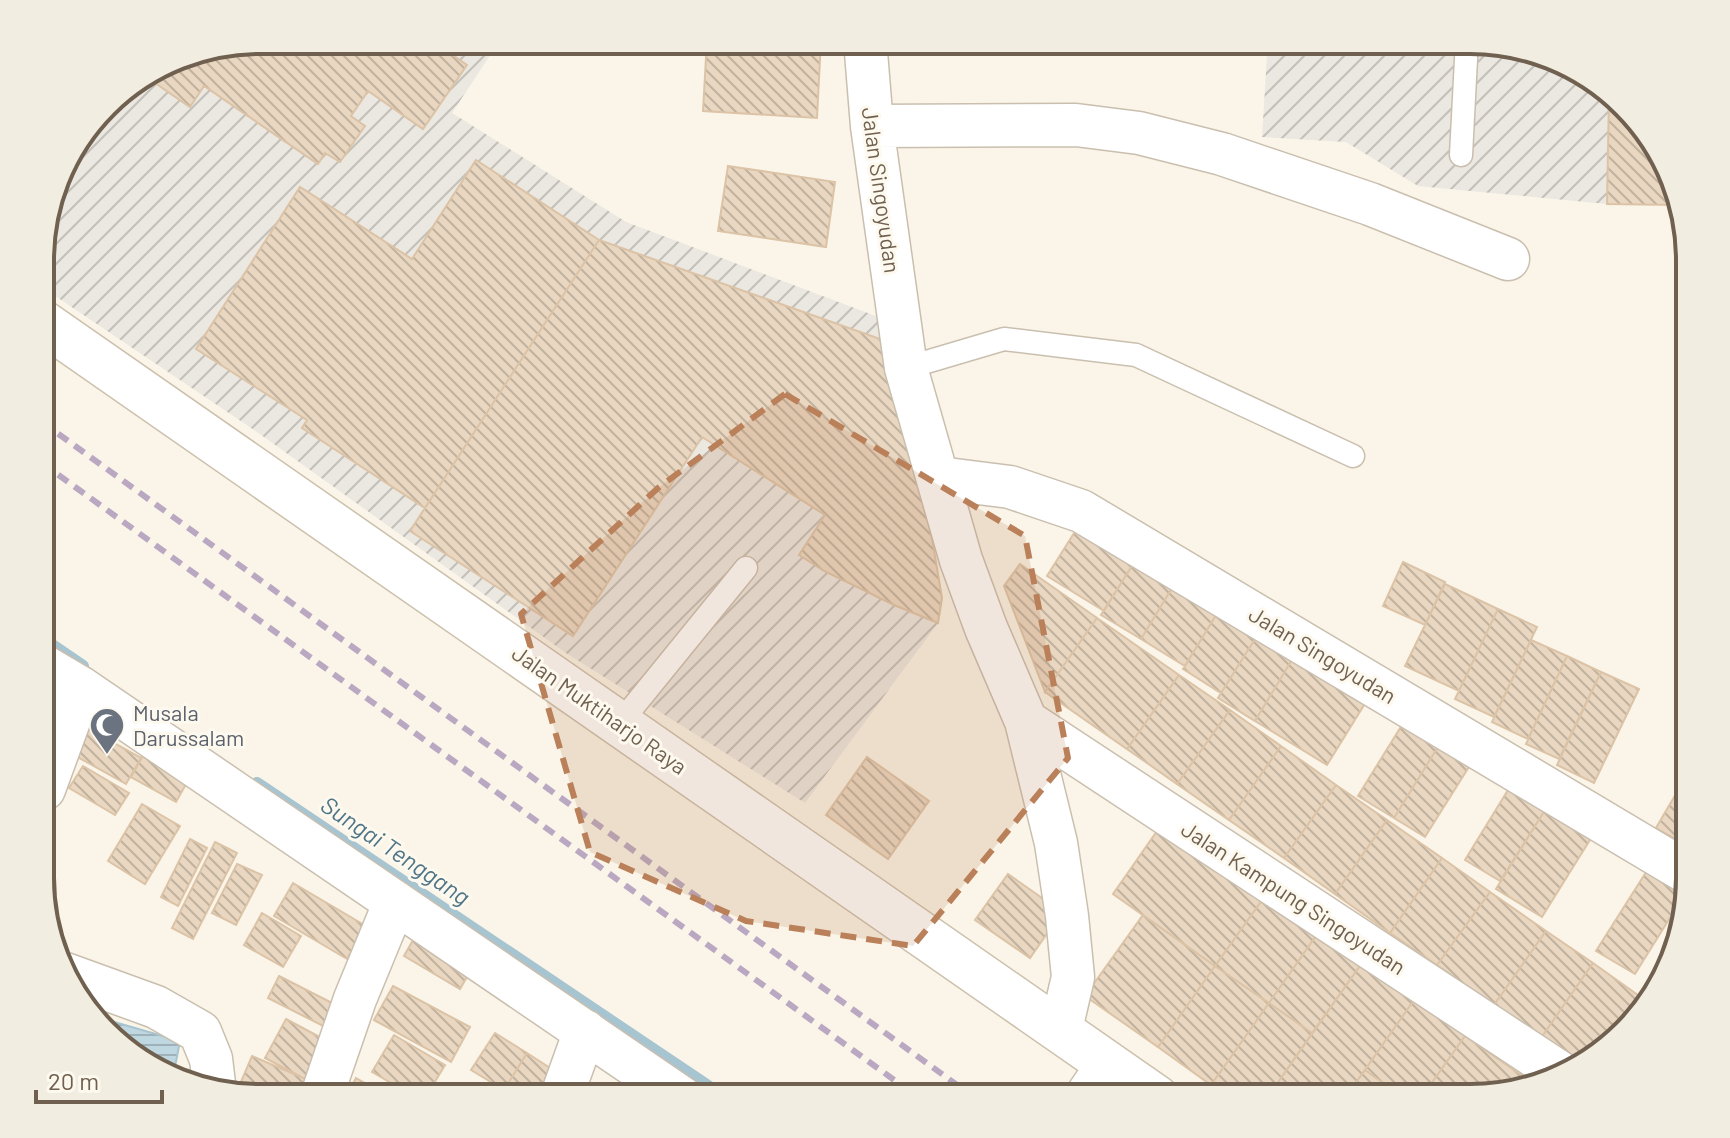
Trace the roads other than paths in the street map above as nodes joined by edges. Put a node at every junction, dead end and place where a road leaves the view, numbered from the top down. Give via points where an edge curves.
1 (866, 54) edge
2 (1466, 54) edge
3 (872, 126) junction
4 (1461, 155) dead end
5 (1508, 259) dead end
6 (54, 330) edge
7 (906, 368) junction
8 (1353, 456) dead end
9 (939, 478) junction
10 (746, 568) dead end
11 (54, 672) edge
12 (81, 688) junction
13 (1026, 721) junction
14 (620, 723) junction
15 (54, 762) edge
16 (1676, 866) edge
17 (395, 902) junction
18 (81, 979) edge
19 (1061, 1029) junction
20 (585, 1031) junction
21 (1551, 1067) edge
22 (213, 1078) edge
23 (1097, 1081) edge
24 (326, 1084) edge
25 (566, 1084) edge
26 (662, 1084) edge

1 - 3 street, Jalan Singoyudan
2 - 4 lane
3 - 5 street via 1076,125 1139,133 1222,154 1370,204
3 - 7 street, Jalan Singoyudan
6 - 14 street, Jalan Muktiharjo Raya
7 - 8 lane via 1004,339 1136,355
7 - 9 street, Jalan Singoyudan
9 - 13 street, Jalan Singoyudan via 961,560
9 - 16 street, Jalan Singoyudan via 1010,487 1081,511
10 - 14 lane
11 - 12 street
12 - 15 street
12 - 17 street
13 - 19 street, Jalan Singoyudan via 1056,843 1067,916 1073,977
13 - 21 street, Jalan Kampung Singoyudan
14 - 19 street, Jalan Muktiharjo Raya
17 - 20 street
17 - 24 street
18 - 22 street via 156,1007 200,1032
19 - 23 street, Jalan Muktiharjo Raya
20 - 25 street
20 - 26 street

